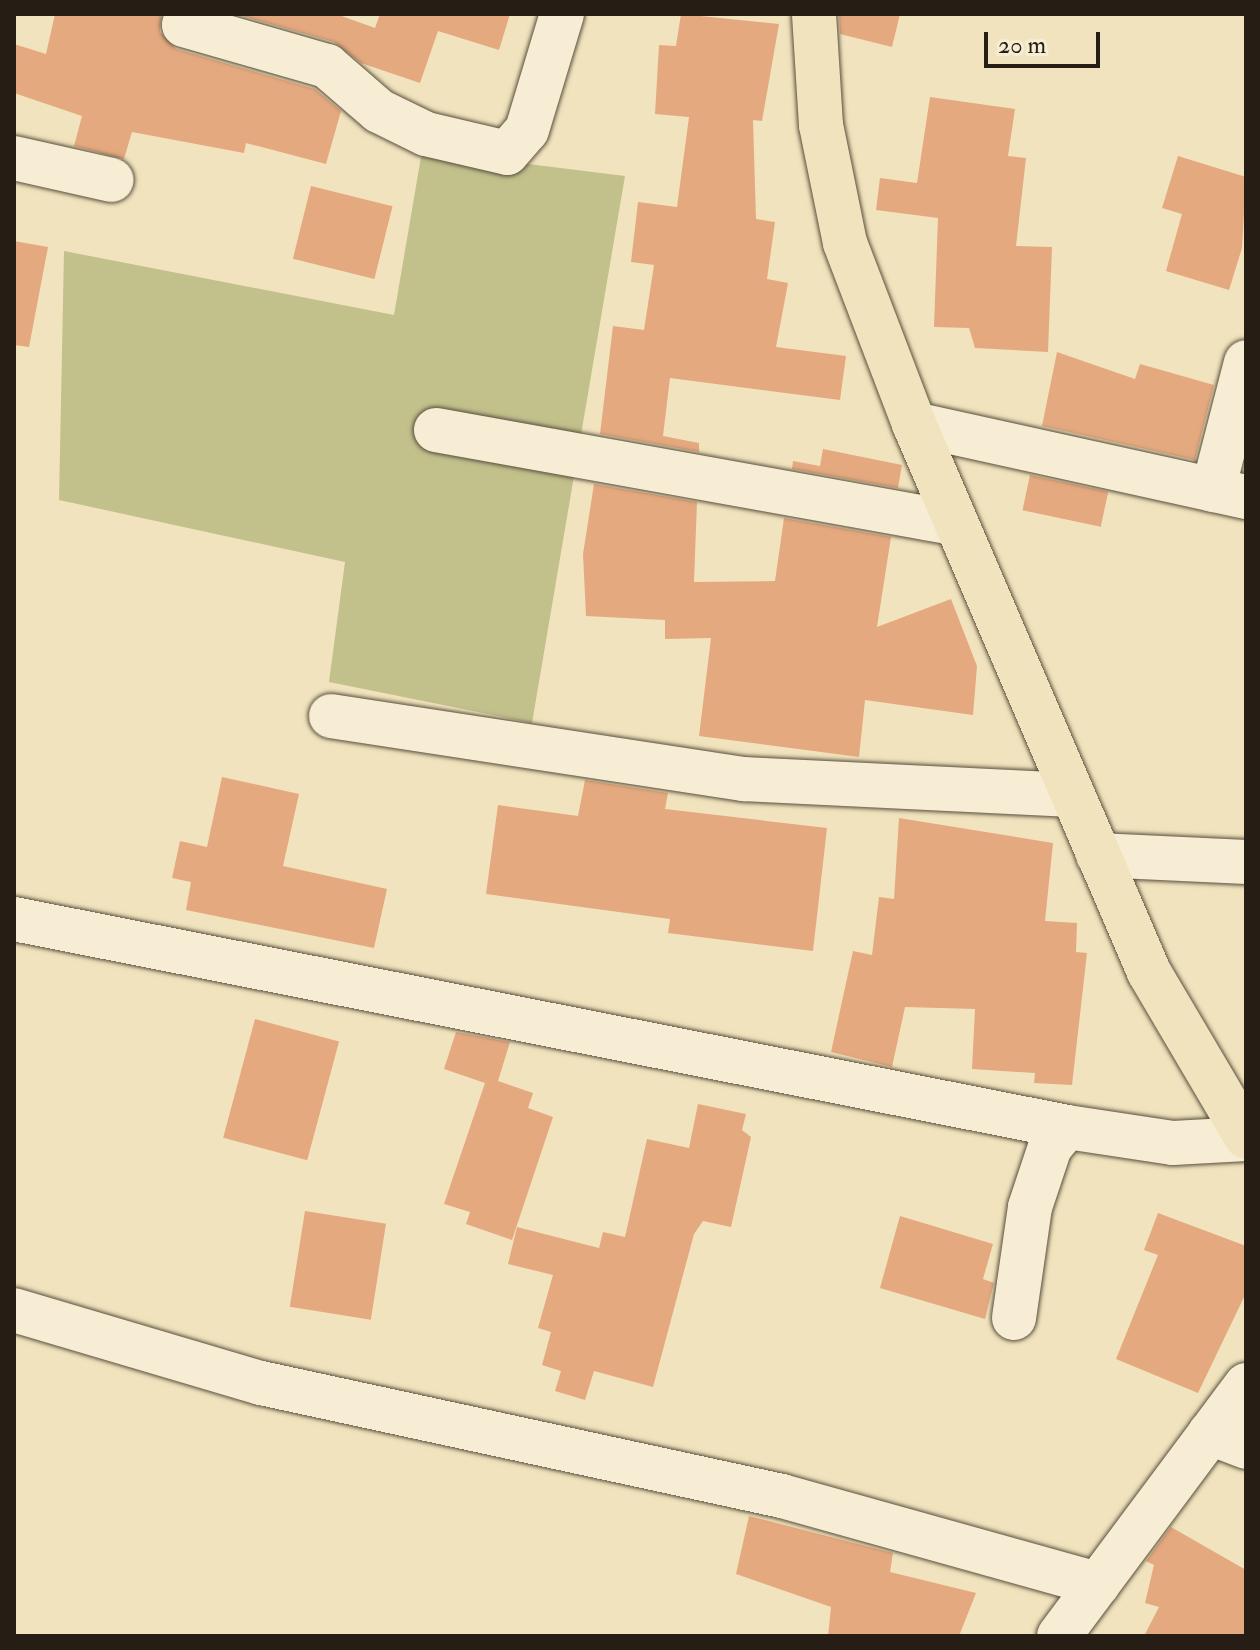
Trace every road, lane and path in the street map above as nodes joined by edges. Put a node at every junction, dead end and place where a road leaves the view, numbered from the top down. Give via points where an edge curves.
1 (187, 14) edge
2 (562, 14) edge
3 (814, 14) edge
4 (14, 158) edge
5 (112, 180) dead end
6 (1246, 362) edge
7 (914, 424) junction
8 (436, 430) dead end
9 (1229, 494) edge
10 (953, 523) junction
11 (331, 716) dead end
12 (1071, 795) junction
13 (1098, 855) junction
14 (1246, 862) edge
15 (14, 919) edge
16 (1067, 1127) junction
17 (1246, 1138) edge
18 (14, 1310) edge
19 (1014, 1318) dead end
20 (1246, 1385) edge
21 (1228, 1440) edge
22 (1098, 1584) junction
23 (1059, 1636) edge

1 - 2 street via 184,25 327,66 379,111 426,134 507,153 516,151 527,130
3 - 7 main road via 821,125 845,243
4 - 5 street
6 - 9 street
7 - 9 street
7 - 10 main road
8 - 10 street
10 - 12 main road
11 - 12 street via 744,779
12 - 13 main road
13 - 14 street
13 - 17 main road via 1149,972
15 - 16 street
16 - 17 street via 1173,1143
16 - 19 street via 1050,1147 1030,1207
18 - 22 street via 261,1383 782,1496
20 - 21 street
21 - 22 street
22 - 23 street

